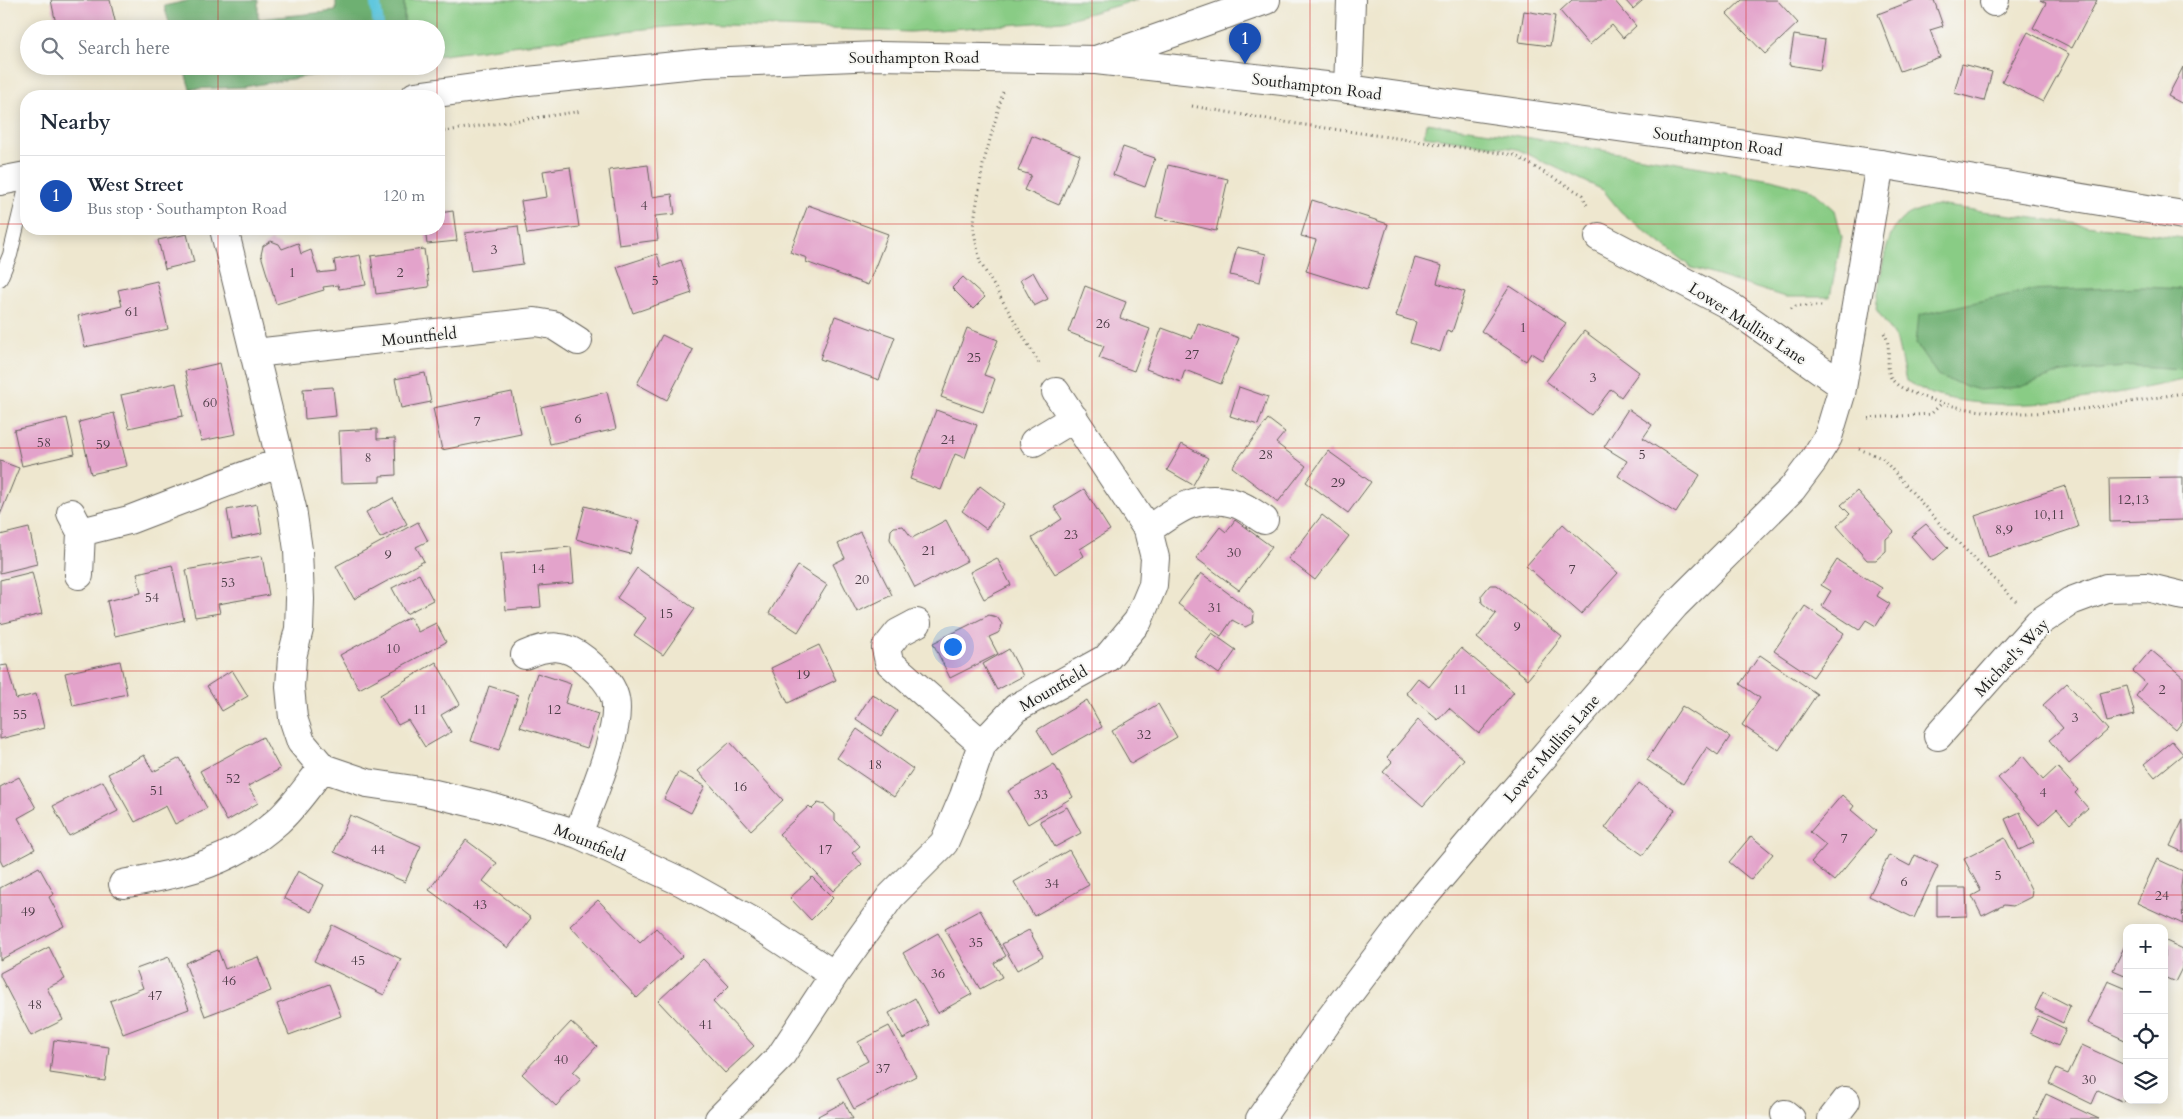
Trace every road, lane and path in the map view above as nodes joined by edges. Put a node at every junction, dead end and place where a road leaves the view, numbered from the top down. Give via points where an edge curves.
1 (1266, 0) edge
2 (1351, 0) edge
3 (1096, 60) junction
4 (1348, 89) junction
5 (994, 90) dead end
6 (1003, 91) junction
7 (445, 92) edge
8 (1010, 92) dead end
9 (1191, 106) dead end
10 (590, 109) dead end
11 (445, 131) edge
12 (1880, 164) junction
13 (20, 177) edge
14 (0, 181) edge
15 (20, 213) edge
16 (2183, 215) edge
17 (226, 235) edge
18 (1599, 237) joint
19 (0, 279) edge
20 (1856, 313) junction
21 (1763, 330) junction
22 (578, 341) dead end
23 (255, 353) junction
24 (1842, 385) junction
25 (1056, 392) joint
26 (2183, 392) edge
27 (1941, 404) junction
28 (1074, 418) junction
29 (1831, 428) junction
30 (1034, 442) dead end
31 (280, 462) junction
32 (1264, 520) dead end
33 (1148, 530) junction
34 (79, 575) dead end
35 (2183, 596) edge
36 (916, 623) dead end
37 (2038, 623) junction
38 (525, 655) dead end
39 (1938, 736) dead end
40 (982, 744) junction
41 (323, 768) junction
42 (578, 834) junction
43 (123, 884) dead end
44 (834, 975) junction
45 (719, 1119) edge
46 (1260, 1119) edge

1 - 3 street
2 - 4 street
3 - 4 street, Southampton Road
3 - 7 street, Southampton Road via 878,56 705,63
4 - 12 street, Southampton Road
5 - 6 path
6 - 8 path
6 - 25 path via 984,165 973,227 980,262
9 - 18 path via 1514,155 1583,195
10 - 11 path
12 - 16 street, Southampton Road
12 - 20 street, Lower Mullins Lane
13 - 14 street
15 - 19 lane
17 - 23 street
18 - 21 street, Lower Mullins Lane via 1727,304
20 - 21 path via 1830,306 1796,306 1782,313
20 - 24 street, Lower Mullins Lane
20 - 27 path via 1878,324 1887,337 1891,378 1906,390
21 - 24 street, Lower Mullins Lane
22 - 23 street, Mountfield via 553,325 535,322
23 - 31 street
24 - 29 street, Lower Mullins Lane
25 - 28 street, Mountfield
26 - 27 path via 2104,406 2028,413
27 - 29 path via 1931,414
28 - 30 street
28 - 33 street, Mountfield
29 - 37 path via 1882,458 1940,524
29 - 46 street, Lower Mullins Lane via 1814,461 1792,489 1675,605 1418,904 1326,1024
31 - 34 street via 129,520 76,522
31 - 41 street via 292,508 298,550 299,628 292,657 290,687 294,718 301,742
32 - 33 street via 1239,504 1212,499 1176,510
33 - 40 street, Mountfield via 1155,558 1153,584 1138,621 1107,658 1016,708
35 - 37 street, Michael's Way via 2146,587 2106,588 2071,601
36 - 40 street via 898,633 886,648 889,662
37 - 39 street, Michael's Way
38 - 42 street via 544,647 566,649 577,654 603,676 614,696 617,714 610,744
40 - 44 street, Mountfield via 944,843 891,896
41 - 42 street, Mountfield via 367,783 427,792 494,808
41 - 43 street via 280,819 238,852 185,872
42 - 44 street, Mountfield via 682,882 752,921
44 - 45 street, Mountfield via 780,1057

